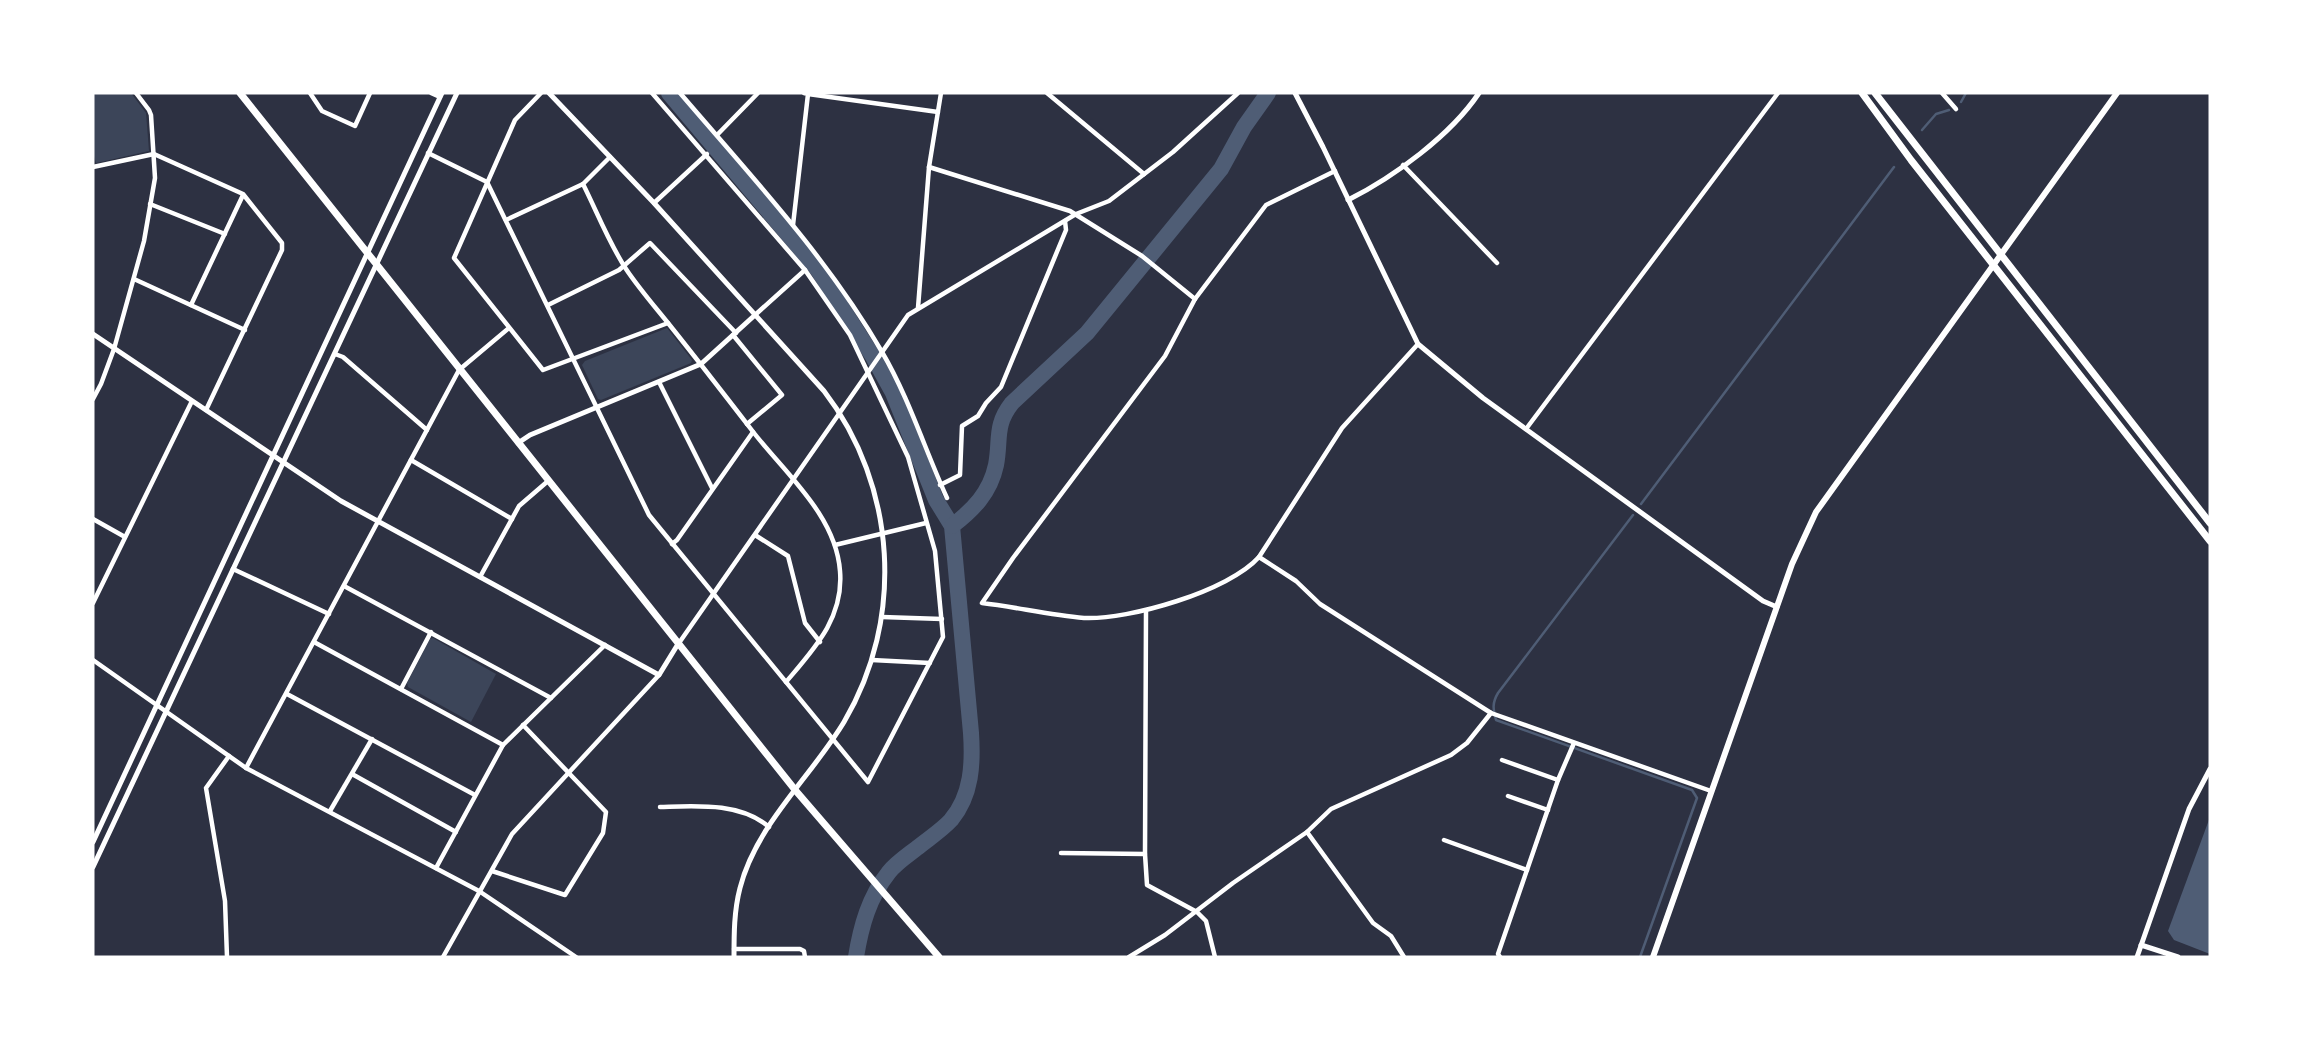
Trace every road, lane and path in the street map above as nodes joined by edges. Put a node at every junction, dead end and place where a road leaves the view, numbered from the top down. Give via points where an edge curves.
1 (136, 93) edge
2 (240, 93) edge
3 (310, 93) edge
4 (370, 93) edge
5 (430, 93) edge
6 (457, 93) edge
7 (541, 93) edge
8 (550, 93) edge
9 (652, 93) edge
10 (680, 93) edge
11 (758, 93) edge
12 (806, 93) edge
13 (940, 93) edge
14 (1046, 93) edge
15 (1238, 93) edge
16 (1294, 93) edge
17 (1479, 93) edge
18 (1778, 93) edge
19 (1862, 93) edge
20 (1875, 93) edge
21 (1942, 93) edge
22 (2117, 93) edge
23 (441, 95) edge
24 (1956, 109) dead end
25 (938, 112) junction
26 (716, 135) junction
27 (428, 153) junction
28 (153, 154) junction
29 (707, 154) junction
30 (610, 157) junction
31 (1403, 165) junction
32 (93, 167) edge
33 (929, 167) junction
34 (1335, 171) junction
35 (1144, 174) junction
36 (488, 182) junction
37 (583, 184) junction
38 (243, 194) junction
39 (1348, 200) junction
40 (654, 203) junction
41 (150, 204) junction
42 (1076, 214) junction
43 (506, 220) junction
44 (1065, 220) junction
45 (793, 226) junction
46 (225, 234) junction
47 (2001, 252) junction
48 (367, 255) junction
49 (1497, 263) dead end
50 (1993, 264) junction
51 (376, 266) junction
52 (624, 266) junction
53 (805, 270) junction
54 (134, 279) junction
55 (1195, 299) junction
56 (191, 305) junction
57 (548, 305) junction
58 (918, 307) junction
59 (755, 315) junction
60 (668, 323) junction
61 (509, 328) junction
62 (246, 330) junction
63 (93, 334) edge
64 (735, 334) junction
65 (1418, 344) junction
66 (114, 349) junction
67 (335, 354) junction
68 (881, 354) junction
69 (573, 359) junction
70 (701, 365) junction
71 (459, 370) junction
72 (869, 372) junction
73 (659, 382) junction
74 (93, 399) edge
75 (191, 401) junction
76 (597, 407) junction
77 (206, 411) junction
78 (839, 411) junction
79 (747, 424) junction
80 (1526, 429) junction
81 (427, 430) junction
82 (752, 432) junction
83 (518, 443) junction
84 (274, 457) junction
85 (411, 460) junction
86 (283, 463) junction
87 (793, 480) junction
88 (548, 481) junction
89 (940, 485) junction
90 (712, 488) junction
91 (947, 498) dead end
92 (93, 519) edge
93 (512, 519) junction
94 (378, 521) junction
95 (926, 523) junction
96 (2210, 523) edge
97 (883, 532) junction
98 (755, 535) junction
99 (125, 537) junction
100 (2210, 541) edge
101 (672, 544) junction
102 (835, 545) junction
103 (1259, 557) junction
104 (233, 569) junction
105 (480, 577) junction
106 (344, 586) junction
107 (95, 593) edge
108 (713, 594) junction
109 (93, 603) edge
110 (1777, 607) junction
111 (1146, 611) junction
112 (329, 614) junction
113 (882, 617) junction
114 (942, 619) junction
115 (430, 632) junction
116 (314, 642) junction
117 (820, 642) junction
118 (678, 644) junction
119 (605, 645) junction
120 (93, 660) edge
121 (872, 660) junction
122 (930, 663) junction
123 (659, 675) junction
124 (786, 682) junction
125 (401, 689) junction
126 (287, 694) junction
127 (551, 698) junction
128 (157, 706) junction
129 (166, 712) junction
130 (1491, 713) junction
131 (523, 725) junction
132 (372, 739) junction
133 (832, 740) junction
134 (1574, 743) junction
135 (503, 745) junction
136 (229, 756) junction
137 (1502, 760) dead end
138 (246, 768) junction
139 (2210, 769) edge
140 (570, 773) junction
141 (352, 774) junction
142 (1558, 780) junction
143 (796, 791) junction
144 (1711, 791) junction
145 (475, 795) junction
146 (1508, 796) dead end
147 (660, 807) dead end
148 (1548, 810) junction
149 (330, 811) junction
150 (769, 827) junction
151 (456, 832) junction
152 (1307, 832) junction
153 (1444, 840) dead end
154 (93, 842) edge
155 (1061, 853) dead end
156 (1145, 854) junction
157 (93, 867) edge
158 (436, 868) junction
159 (1527, 870) junction
160 (492, 871) junction
161 (479, 891) junction
162 (1197, 912) junction
163 (2141, 945) junction
164 (734, 949) junction
165 (569, 955) edge
166 (227, 957) edge
167 (443, 957) edge
168 (576, 957) edge
169 (734, 957) edge
170 (805, 957) edge
171 (939, 957) edge
172 (1129, 957) edge
173 (1215, 957) edge
174 (1404, 957) edge
175 (1500, 957) edge
176 (1653, 957) edge
177 (2137, 957) edge
178 (2178, 957) edge

1 - 28 street via 149,110
2 - 48 main road
3 - 4 street via 322,111 355,126
5 - 23 street
6 - 27 street
7 - 36 street via 519,115
8 - 30 street
9 - 29 street
10 - 26 street
11 - 26 street
12 - 25 street
12 - 45 street
13 - 25 street
14 - 35 street
15 - 35 street
16 - 34 street
17 - 31 street via 1448,129
18 - 80 street
19 - 50 main road
20 - 47 main road
21 - 24 street
22 - 47 main road
23 - 48 street
25 - 33 street
26 - 45 street
27 - 36 street
27 - 51 street
28 - 32 street
28 - 38 street
28 - 41 street
29 - 40 street
29 - 53 street
30 - 37 street
30 - 40 street
31 - 39 street
31 - 49 street
33 - 42 street
33 - 58 street
34 - 39 street
34 - 55 street via 1266,205
35 - 42 street via 1109,201
36 - 43 street
36 - 61 street via 454,258
37 - 43 street
37 - 52 street
38 - 46 street
38 - 62 street via 282,243
39 - 65 street
40 - 59 street
41 - 46 street
41 - 54 street
42 - 44 street
42 - 55 street via 1142,256
43 - 57 street
44 - 58 street
44 - 89 street via 1066,230 1001,387 978,416 962,426 960,475
45 - 68 street via 836,279
46 - 56 street
47 - 50 main road
47 - 96 main road
48 - 51 main road
48 - 84 street
50 - 100 main road
50 - 110 main road via 1816,512
51 - 67 street
51 - 71 main road
52 - 57 street
52 - 60 street
52 - 64 street via 650,243
53 - 59 street
53 - 72 street via 850,335
54 - 56 street
54 - 66 street
55 - 111 street via 1165,356 982,603 1086,618
56 - 62 street
57 - 69 street
58 - 68 street via 900,324
59 - 64 street
59 - 78 street
60 - 69 street
60 - 70 street
61 - 69 street via 543,370
61 - 71 street
62 - 77 street
63 - 66 street
64 - 70 street
64 - 79 street via 782,395
65 - 80 street
65 - 103 street via 1346,422
66 - 74 street
66 - 75 street
67 - 81 street
67 - 86 street
68 - 72 street
68 - 89 street
69 - 76 street
70 - 73 street
70 - 79 street
71 - 81 street
71 - 83 main road
72 - 78 street
72 - 95 street via 908,457
73 - 76 street
73 - 90 street
75 - 77 street
75 - 99 street
76 - 83 street
76 - 101 street via 649,515
77 - 84 street
78 - 87 street
78 - 97 street via 866,466
79 - 82 street
80 - 110 street
81 - 85 street
82 - 87 street
82 - 90 street
83 - 88 main road
84 - 86 street
84 - 128 street
85 - 93 street
85 - 94 street
86 - 94 street
86 - 104 street
87 - 98 street
87 - 102 street
88 - 93 street via 523,502
88 - 118 main road
89 - 91 street
90 - 101 street
92 - 99 street
93 - 105 street
94 - 105 street
94 - 106 street
95 - 97 street
95 - 114 street via 935,551
97 - 102 street
97 - 113 street
98 - 108 street
98 - 117 street via 788,556 805,623
99 - 107 street
101 - 108 street
102 - 117 street via 839,599
103 - 111 street via 1216,585
103 - 130 street via 1296,581 1325,608
104 - 112 street
104 - 129 street
105 - 119 street
106 - 112 street
106 - 115 street
107 - 109 street
108 - 118 street
108 - 124 street
110 - 144 main road
111 - 156 street
112 - 116 street
113 - 114 street
113 - 121 street
114 - 122 street via 943,637
115 - 125 street
115 - 127 street
116 - 125 street
116 - 126 street
117 - 124 street
118 - 123 street
118 - 143 main road
119 - 123 street
119 - 127 street
120 - 128 street
121 - 122 street
121 - 133 street via 862,688
122 - 133 street via 869,782
123 - 140 street
124 - 133 street
125 - 135 street
126 - 132 street
126 - 138 street
127 - 131 street
128 - 129 street
128 - 154 street
129 - 136 street
129 - 157 street
130 - 134 street
130 - 152 street via 1451,755 1331,809
131 - 135 street
131 - 140 street
132 - 141 street
132 - 145 street
133 - 143 street
134 - 142 street
134 - 144 street
135 - 145 street
136 - 138 street
136 - 166 street via 206,788 225,901
137 - 142 street
138 - 149 street
139 - 163 street via 2189,809
140 - 160 street via 512,835
140 - 160 street via 606,812 603,833 565,894
141 - 149 street
141 - 151 street
142 - 148 street
143 - 150 street
143 - 171 main road
144 - 176 main road
145 - 151 street
146 - 148 street
147 - 150 street via 716,806
148 - 159 street
149 - 158 street
150 - 164 street via 740,888
151 - 158 street
152 - 162 street
152 - 174 street via 1373,923 1391,936
153 - 159 street
155 - 156 street
156 - 162 street via 1147,885
158 - 161 street
159 - 175 street
160 - 161 street
161 - 165 street
161 - 167 street
162 - 172 street
162 - 173 street via 1206,921
163 - 177 street
163 - 178 street
164 - 169 street
164 - 170 street via 800,949
165 - 168 street

